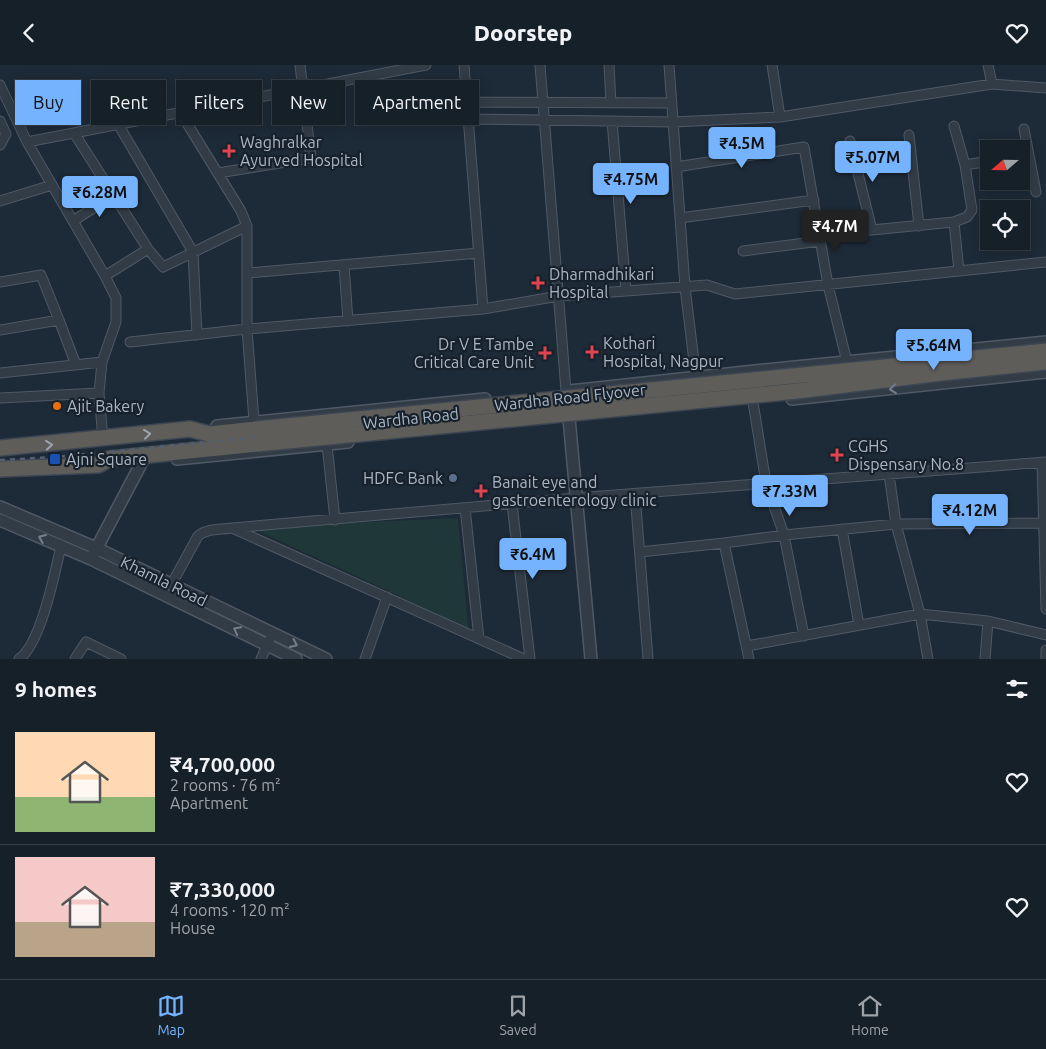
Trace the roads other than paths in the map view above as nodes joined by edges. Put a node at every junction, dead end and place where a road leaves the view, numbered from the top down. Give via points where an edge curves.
1 (300, 65) edge
2 (426, 65) edge
3 (464, 65) edge
4 (540, 65) edge
5 (609, 65) edge
6 (669, 65) edge
7 (772, 65) edge
8 (988, 65) edge
9 (302, 80) edge
10 (345, 80) edge
11 (466, 80) edge
12 (992, 84) junction
13 (0, 85) edge
14 (1046, 88) edge
15 (479, 102) edge
16 (611, 103) junction
17 (543, 104) junction
18 (672, 105) junction
19 (15, 116) joint
20 (544, 117) junction
21 (780, 117) junction
22 (479, 119) edge
23 (673, 120) junction
24 (612, 121) junction
25 (1, 122) edge
26 (19, 125) edge
27 (113, 125) edge
28 (119, 125) edge
29 (188, 125) edge
30 (307, 125) edge
31 (468, 125) edge
32 (954, 125) dead end
33 (1024, 129) dead end
34 (74, 133) junction
35 (909, 135) dead end
36 (1024, 140) edge
37 (850, 141) dead end
38 (27, 142) junction
39 (0, 145) edge
40 (980, 162) edge
41 (965, 165) junction
42 (676, 167) junction
43 (1030, 172) edge
44 (218, 173) junction
45 (52, 185) junction
46 (1036, 192) dead end
47 (114, 195) junction
48 (814, 200) junction
49 (0, 201) edge
50 (680, 218) junction
51 (73, 221) junction
52 (954, 222) junction
53 (247, 226) junction
54 (919, 226) junction
55 (872, 230) junction
56 (820, 238) junction
57 (148, 249) junction
58 (743, 251) dead end
59 (193, 253) junction
60 (479, 253) junction
61 (1046, 262) edge
62 (344, 265) junction
63 (959, 271) junction
64 (247, 273) junction
65 (105, 276) junction
66 (0, 282) edge
67 (828, 285) junction
68 (685, 287) junction
69 (626, 291) junction
70 (559, 296) junction
71 (483, 309) junction
72 (59, 320) junction
73 (348, 321) junction
74 (247, 329) junction
75 (0, 330) edge
76 (197, 335) junction
77 (130, 342) dead end
78 (1046, 342) edge
79 (1046, 351) edge
80 (102, 362) junction
81 (847, 362) junction
82 (1046, 362) edge
83 (76, 365) junction
84 (1046, 372) edge
85 (0, 373) edge
86 (696, 378) junction
87 (566, 391) junction
88 (99, 393) junction
89 (0, 398) edge
90 (752, 402) junction
91 (570, 419) junction
92 (254, 421) junction
93 (190, 429) junction
94 (103, 439) junction
95 (328, 445) junction
96 (0, 448) edge
97 (142, 462) junction
98 (1044, 462) edge
99 (98, 465) junction
100 (0, 469) edge
101 (889, 474) junction
102 (766, 483) junction
103 (635, 494) junction
104 (576, 498) junction
105 (512, 504) junction
106 (0, 507) edge
107 (465, 508) junction
108 (335, 519) junction
109 (0, 521) edge
110 (1044, 523) junction
111 (896, 524) junction
112 (232, 529) junction
113 (842, 529) junction
114 (784, 535) junction
115 (724, 543) junction
116 (61, 546) junction
117 (640, 552) junction
118 (94, 553) junction
119 (171, 585) junction
120 (386, 597) junction
121 (1046, 609) edge
122 (920, 614) junction
123 (988, 621) junction
124 (859, 625) junction
125 (272, 634) junction
126 (1046, 635) edge
127 (804, 636) junction
128 (479, 639) junction
129 (267, 646) junction
130 (746, 646) junction
131 (1046, 649) edge
132 (19, 659) edge
133 (75, 659) edge
134 (121, 659) edge
135 (261, 659) edge
136 (296, 659) edge
137 (326, 659) edge
138 (365, 659) edge
139 (524, 659) edge
140 (530, 659) edge
141 (591, 659) edge
142 (648, 659) edge
143 (749, 659) edge
144 (928, 659) edge
145 (985, 659) edge
146 (1046, 659) edge

1 - 9 street
2 - 10 street
3 - 11 street
4 - 17 street
5 - 16 street
6 - 18 street
7 - 21 street
8 - 12 street
12 - 14 street
12 - 21 street
13 - 19 street
15 - 17 street
16 - 17 street
16 - 18 street
17 - 20 street
18 - 23 street
19 - 25 street
20 - 22 street
20 - 24 street
20 - 70 street
21 - 23 street
23 - 24 street
23 - 42 street
24 - 69 street
25 - 39 street via 6,134
26 - 38 street
27 - 34 street
28 - 59 street
29 - 44 street
30 - 44 street via 311,158
31 - 60 street
32 - 41 street
33 - 36 street
34 - 38 street
34 - 47 street
35 - 54 street
37 - 55 street
38 - 45 street
40 - 41 street
41 - 52 street via 972,210 967,217
42 - 48 street via 804,147
42 - 50 street
43 - 46 street
44 - 53 street
45 - 49 street
45 - 51 street
47 - 51 street
47 - 57 street
48 - 50 street
48 - 56 street
50 - 68 street
51 - 65 street
52 - 54 street
52 - 63 street
53 - 59 street
53 - 64 street
54 - 55 street
55 - 56 street
56 - 58 street
56 - 67 street
57 - 59 street via 163,267
57 - 65 street
59 - 76 street
60 - 62 street
60 - 71 street
61 - 63 street
62 - 64 street
62 - 73 street
63 - 67 street
64 - 74 street
65 - 80 street via 116,298 116,322
66 - 72 street via 41,275
67 - 68 street via 735,294 707,285
67 - 81 street
68 - 69 street
68 - 86 street
69 - 70 street
70 - 71 street
70 - 87 street
71 - 73 street
72 - 75 street
72 - 83 street
73 - 74 street
74 - 76 street
74 - 92 street
76 - 77 street
78 - 81 street, Wardha Road
79 - 93 highway, Wardha Road Flyover, bridge via 210,434
80 - 83 street
80 - 88 street
81 - 86 street, Wardha Road
82 - 99 highway, Wardha Road Flyover, bridge via 750,396 109,459
83 - 85 street
84 -> 90 street, Wardha Road
86 - 87 street, Wardha Road
87 - 91 street
87 - 92 street, Wardha Road
88 - 89 street
88 - 94 street
90 - 91 street, Wardha Road
90 - 102 street
91 - 95 street, Wardha Road
91 - 104 street
92 - 93 street, Wardha Road
94 -> 93 highway, Wardha Road
96 -> 94 highway, Wardha Road
95 - 97 street, Wardha Road
95 - 108 street
97 - 99 street, Wardha Road
97 - 118 street
98 - 101 street
98 - 110 street
99 - 100 highway, Wardha Road
101 - 102 street
101 - 111 street
102 - 103 street
102 - 114 street
103 - 104 street
103 - 117 street
104 - 105 street
104 - 141 street
105 - 107 street
105 - 140 street
106 - 118 street, Khamla Road
107 - 108 street
107 - 128 street
108 - 112 street
116 -> 109 street, Khamla Road
110 - 111 street
110 - 121 street
111 - 113 street
111 - 122 street
112 - 119 street via 203,532 198,536
112 - 120 street
113 - 114 street
113 - 124 street
114 - 115 street
114 - 127 street
115 - 117 street
115 - 130 street
116 - 118 street, Khamla Road
116 - 132 street via 33,642
117 - 142 street
118 - 119 street, Khamla Road
129 -> 118 street, Khamla Road
119 - 125 street, Khamla Road
120 - 128 street
120 - 138 street
122 - 123 street
122 - 124 street
122 - 144 street
123 - 126 street
123 - 145 street
124 - 127 street
125 - 129 street
125 -> 137 street, Khamla Road
127 - 130 street
128 - 139 street
129 - 135 street
129 - 136 street, Khamla Road
130 - 143 street
131 - 146 street
133 - 134 street via 86,642

